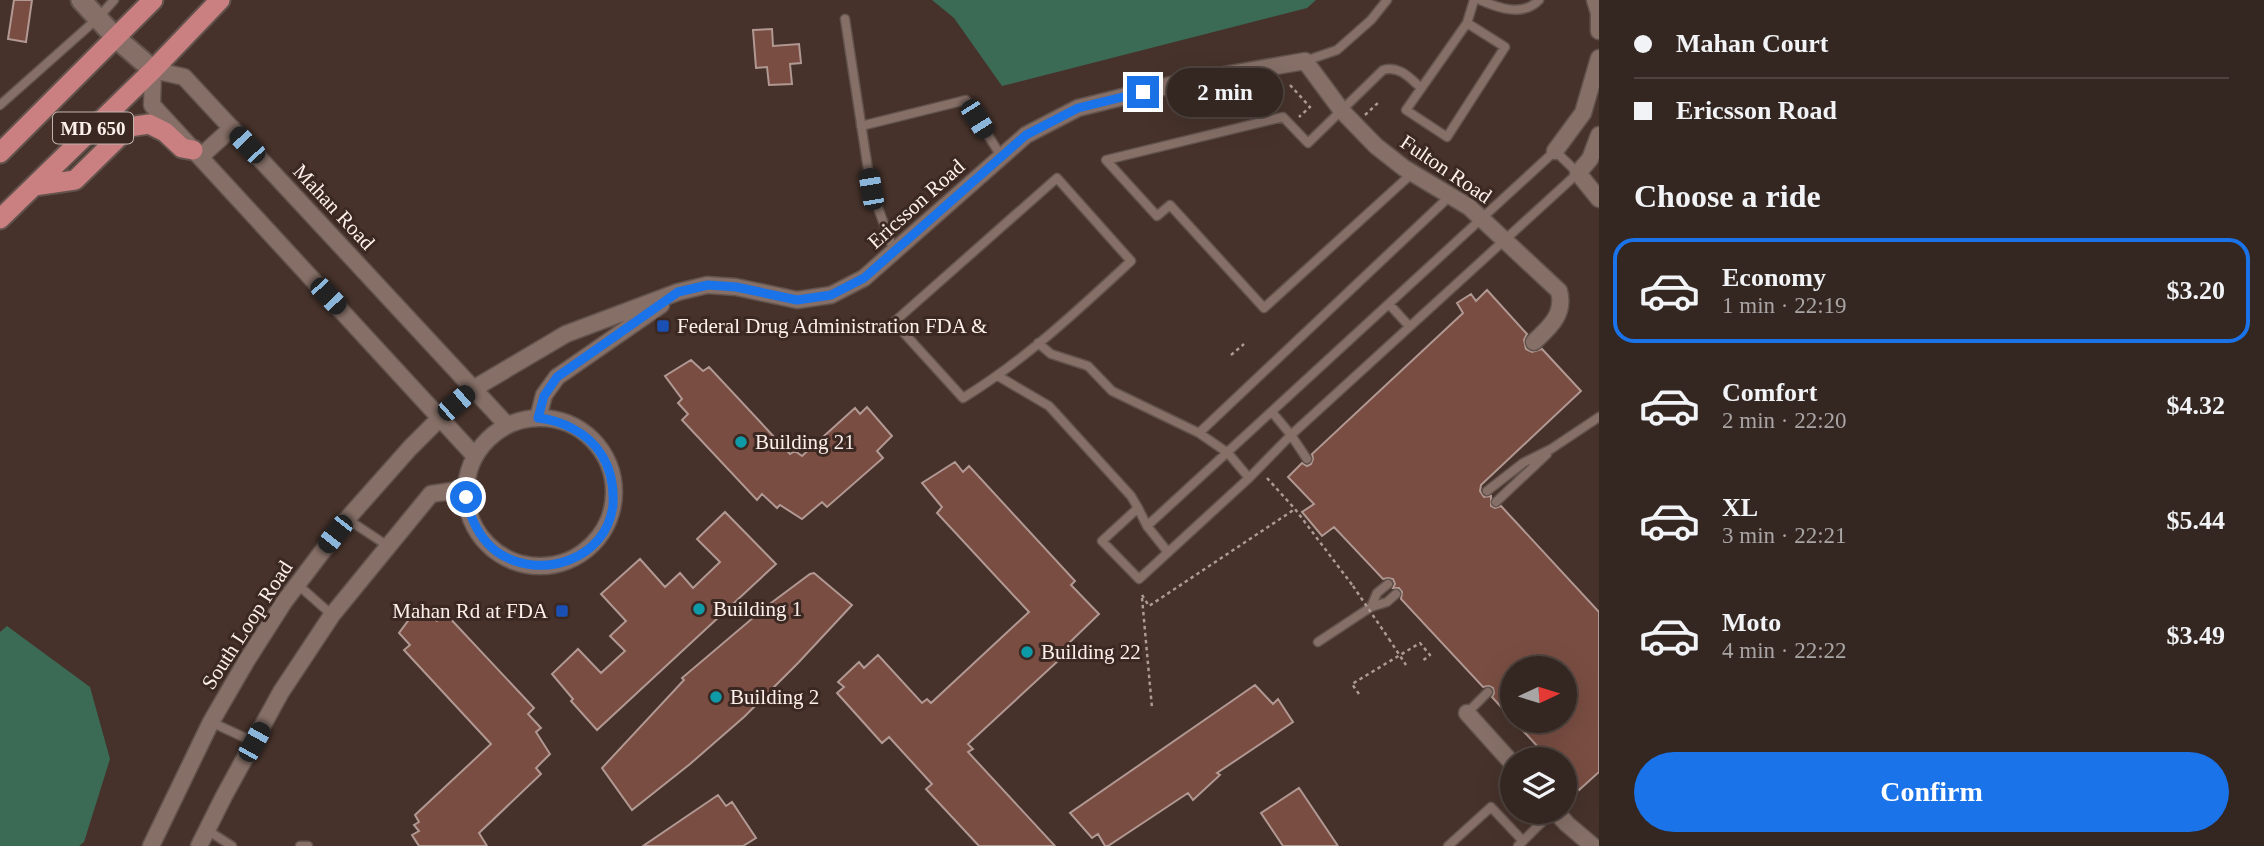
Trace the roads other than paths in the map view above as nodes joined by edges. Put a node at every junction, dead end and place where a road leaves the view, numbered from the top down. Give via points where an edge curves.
1 (81, 0) edge
2 (114, 0) edge
3 (153, 0) edge
4 (220, 0) edge
5 (1387, 0) edge
6 (1474, 0) edge
7 (1480, 0) edge
8 (1539, 0) edge
9 (1595, 0) edge
10 (98, 18) junction
11 (845, 19) dead end
12 (1467, 23) junction
13 (1599, 30) edge
14 (116, 38) junction
15 (1599, 58) edge
16 (1305, 61) junction
17 (153, 70) junction
18 (1421, 88) junction
19 (0, 105) edge
20 (1342, 111) junction
21 (861, 126) junction
22 (232, 128) junction
23 (1599, 135) edge
24 (1555, 151) junction
25 (0, 153) edge
26 (197, 154) junction
27 (1001, 156) junction
28 (1594, 160) edge
29 (1404, 168) junction
30 (1578, 173) junction
31 (34, 186) junction
32 (1451, 195) junction
33 (1599, 199) edge
34 (1482, 218) junction
35 (0, 219) edge
36 (1504, 239) junction
37 (895, 251) junction
38 (678, 292) junction
39 (1389, 304) junction
40 (1409, 326) junction
41 (1534, 342) dead end
42 (1038, 343) junction
43 (999, 376) junction
44 (473, 388) junction
45 (1272, 412) junction
46 (1599, 416) edge
47 (440, 418) junction
48 (538, 418) junction
49 (507, 425) junction
50 (1199, 433) junction
51 (1291, 435) junction
52 (1551, 449) junction
53 (1228, 453) junction
54 (474, 455) junction
55 (1307, 459) dead end
56 (1249, 478) junction
57 (465, 489) junction
58 (1487, 491) dead end
59 (1496, 502) dead end
60 (1138, 508) junction
61 (347, 519) junction
62 (1147, 526) junction
63 (388, 546) junction
64 (1167, 551) junction
65 (297, 584) junction
66 (1388, 584) dead end
67 (1396, 594) dead end
68 (1371, 607) junction
69 (332, 615) junction
70 (1318, 642) dead end
71 (1488, 692) dead end
72 (1467, 713) joint
73 (211, 722) junction
74 (254, 742) junction
75 (1500, 750) edge
76 (1541, 824) edge
77 (1567, 824) edge
78 (207, 830) junction
79 (1520, 844) edge
80 (151, 846) edge
81 (199, 846) edge
82 (232, 846) edge
83 (300, 846) edge
84 (308, 846) edge
85 (1448, 846) edge
86 (1593, 846) edge

1 - 10 street
2 - 10 lane
3 - 14 main road, MD 650
4 - 17 main road, MD 650
5 - 16 lane via 1337,50
6 - 12 lane
7 - 8 lane via 1497,8 1522,10
9 - 13 street
10 - 14 street
10 - 19 lane
11 - 21 lane
12 - 18 lane
12 - 18 lane via 1505,47 1447,137 1406,110
14 - 17 street
14 - 25 main road, MD 650
15 - 24 street via 1583,113
16 - 20 street, Fulton Road
16 - 27 street, Ericsson Road via 1178,83 1078,108 1026,135
17 - 22 street, Mahan Road via 184,77
17 - 26 street via 152,105
17 - 31 main road, MD 650
18 - 20 lane via 1402,71 1383,70
20 - 29 street, Fulton Road
20 - 29 lane via 1308,143 1283,117 1106,160 1157,216 1170,205 1265,308 1407,178
21 - 27 lane via 966,100
21 - 37 lane via 871,189
22 - 26 street
22 - 44 street, Mahan Road
23 - 28 street
24 - 30 lane
24 - 34 lane
26 - 31 main road via 149,124 129,127 75,180
26 - 47 street
27 - 37 street, Ericsson Road
28 - 30 street
29 - 32 street, Fulton Road
30 - 33 street
30 - 36 lane
31 - 35 main road, MD 650
32 - 34 street, Fulton Road
32 - 50 lane
34 - 36 street, Fulton Road
34 - 39 lane
36 - 40 lane
36 - 41 street, Fulton Road via 1559,291 1562,300 1553,324
37 - 38 street, Ericsson Road via 864,278 831,295 797,300 708,285
38 - 44 street via 566,334
38 - 48 street via 557,377 544,396
39 - 40 lane
39 - 45 lane
40 - 51 lane
42 - 43 lane
42 - 43 lane via 1131,261 1057,178 894,322 963,398
42 - 50 lane via 1051,354 1088,366 1112,391
43 - 60 lane via 1049,406
44 - 47 street
44 - 49 street, Mahan Road
45 - 51 lane
45 - 53 lane
46 - 52 lane
47 - 54 street
47 - 61 street, South Loop Road
48 - 49 street
48 - 57 street via 573,429 593,444 607,464 612,505 598,542 566,562 514,560 481,534 469,512
49 - 54 street
50 - 53 lane
51 - 55 lane
51 - 56 lane
52 - 58 lane via 1523,463
52 - 59 lane
53 - 56 lane
53 - 62 lane
54 - 57 street
56 - 64 lane
57 - 63 street via 431,494
60 - 62 lane
60 - 64 lane via 1101,541 1139,579
61 - 63 lane
61 - 65 street, South Loop Road
62 - 64 lane
63 - 69 street
65 - 69 lane
65 - 73 street, South Loop Road
66 - 68 lane
67 - 68 lane
68 - 70 lane
69 - 74 street
71 - 72 lane
72 - 75 street
73 - 74 lane
73 - 80 street, South Loop Road
74 - 78 street
76 - 79 lane
77 - 86 street
78 - 81 street
78 - 82 lane
79 - 85 lane via 1491,807
83 - 84 lane

